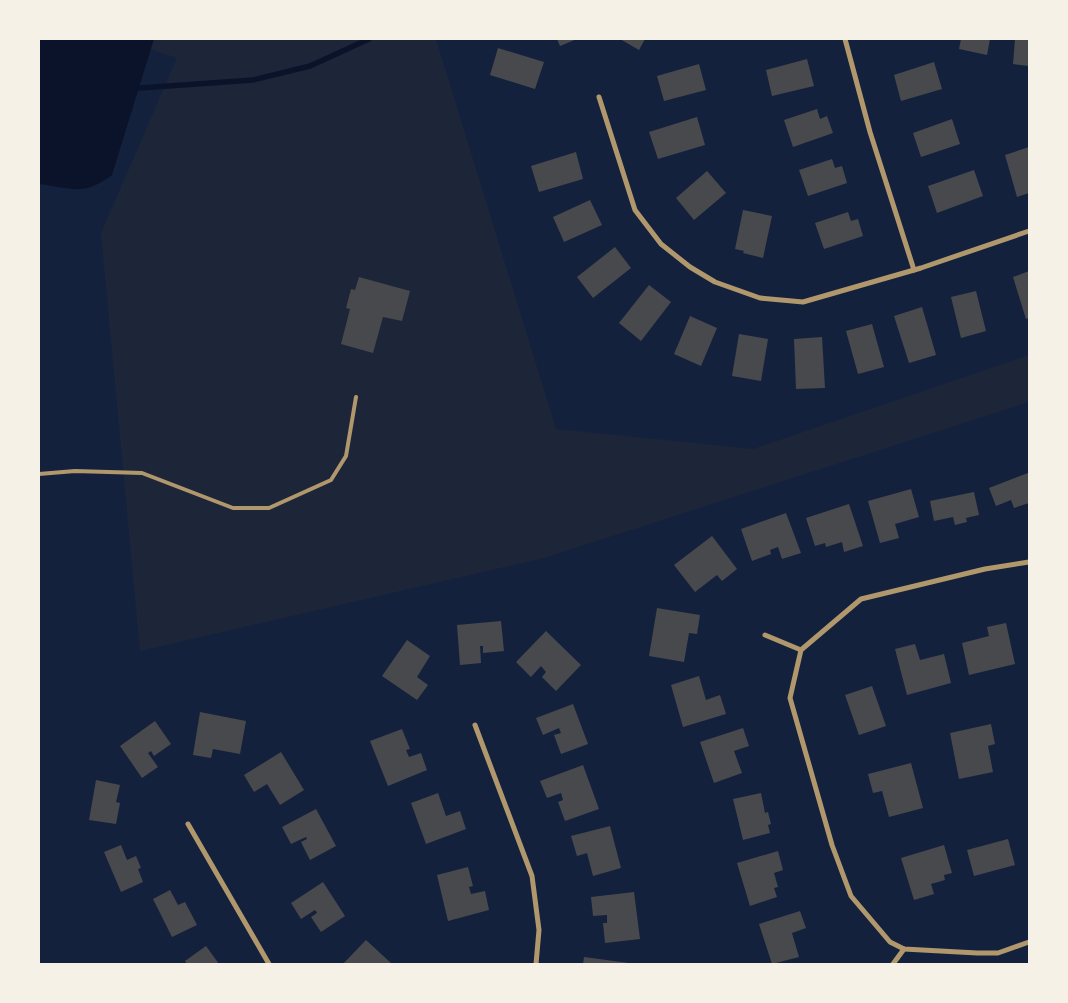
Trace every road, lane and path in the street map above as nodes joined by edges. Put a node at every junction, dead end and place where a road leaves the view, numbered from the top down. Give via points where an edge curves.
1 (845, 39) edge
2 (598, 97) dead end
3 (1029, 231) edge
4 (914, 270) junction
5 (356, 397) dead end
6 (39, 474) edge
7 (1029, 562) edge
8 (765, 635) dead end
9 (801, 650) junction
10 (475, 725) dead end
11 (188, 824) dead end
12 (1029, 942) edge
13 (904, 949) junction
14 (269, 964) edge
15 (536, 964) edge
16 (894, 964) edge

1 - 4 street via 870,132
2 - 4 street via 635,210 661,244 690,268 715,282 760,298 803,302
3 - 4 street
5 - 6 lane via 346,456 331,480 270,508 233,508 142,473 75,471
7 - 9 street via 985,569 861,599
8 - 9 street
9 - 13 street via 790,698 832,844 851,896 890,942
10 - 15 street via 532,876 539,930
11 - 14 street
12 - 13 street via 998,952
13 - 16 street

